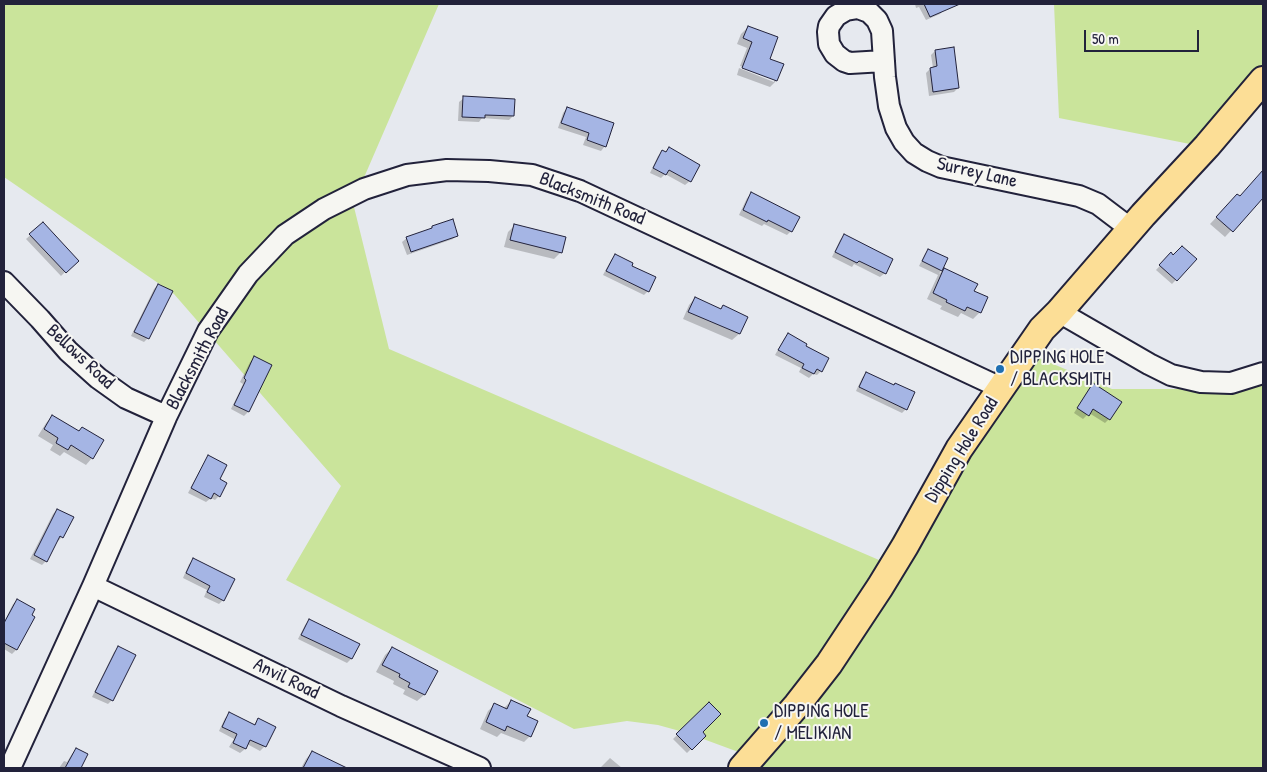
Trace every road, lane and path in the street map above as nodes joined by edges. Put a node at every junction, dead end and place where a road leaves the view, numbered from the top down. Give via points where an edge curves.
1 (884, 61) dead end
2 (1263, 80) edge
3 (1131, 229) junction
4 (4, 282) edge
5 (1059, 312) junction
6 (1263, 373) edge
7 (1001, 388) junction
8 (167, 415) junction
9 (93, 586) junction
10 (10, 768) edge
11 (480, 768) edge
12 (742, 768) edge

1 - 3 street, Surrey Lane via 888,106 896,128 914,153 941,167 1079,196 1098,204
2 - 3 main road, Dipping Hole Road
3 - 5 main road, Dipping Hole Road
4 - 8 street, Bellows Road via 98,378 126,398
5 - 6 street via 1171,375 1201,382 1231,383
5 - 7 main road, Dipping Hole Road via 1042,329
7 - 8 street, Blacksmith Road via 580,191 532,174 447,170 407,175 364,189 324,208 285,234 248,274 208,331
7 - 12 main road, Dipping Hole Road via 959,449 900,554 840,648 797,705
8 - 9 street, Blacksmith Road
9 - 10 street, Blacksmith Road
9 - 11 street, Anvil Road via 341,706

